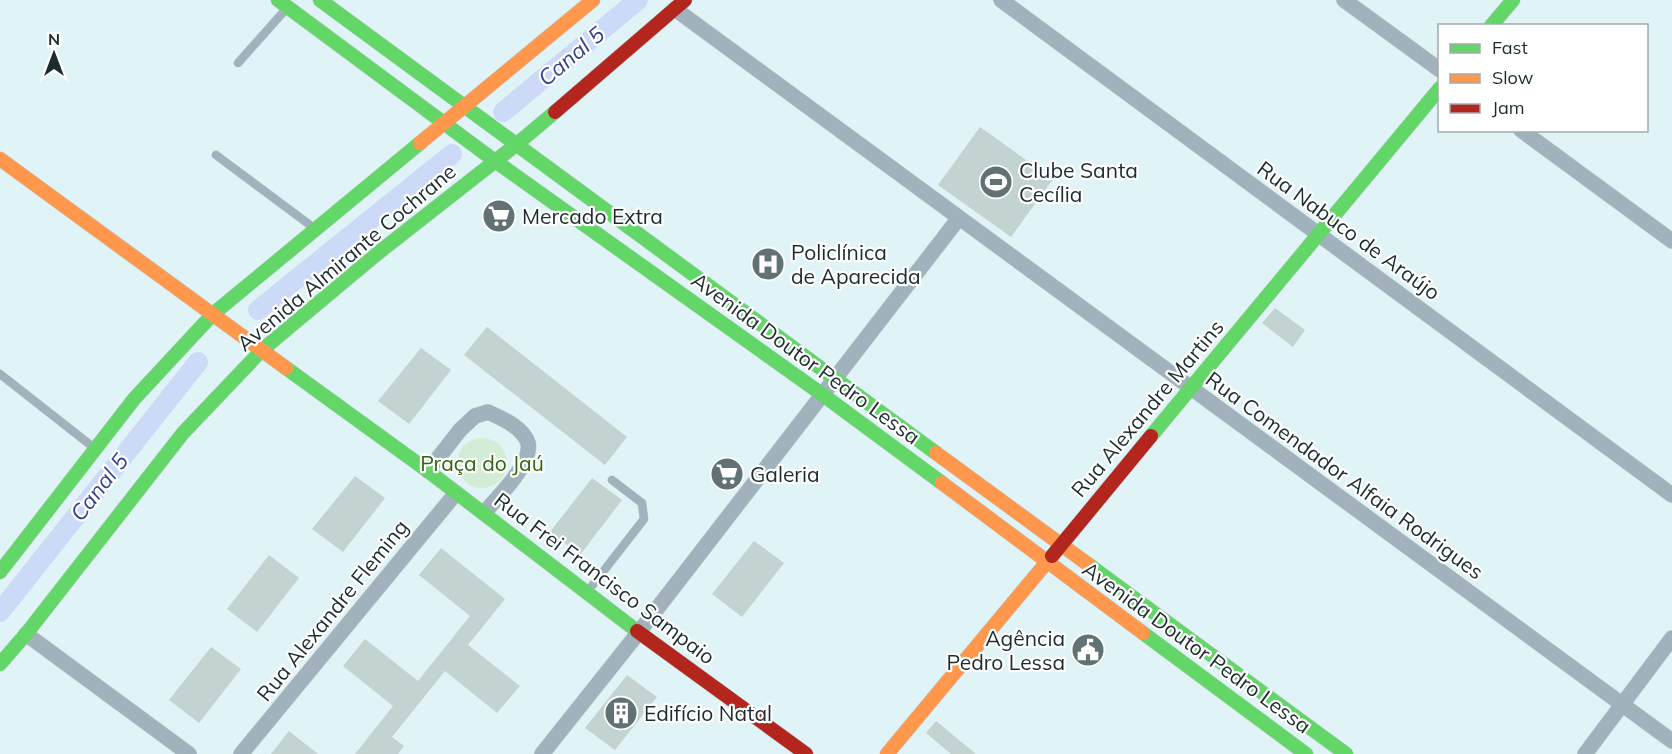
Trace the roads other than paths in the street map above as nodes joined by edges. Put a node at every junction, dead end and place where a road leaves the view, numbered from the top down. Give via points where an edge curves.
1 (320, 0) edge
2 (593, 0) edge
3 (1001, 0) edge
4 (1344, 0) edge
5 (1513, 0) edge
6 (283, 4) edge
7 (680, 4) edge
8 (1493, 24) edge
9 (238, 63) dead end
10 (1438, 69) edge
11 (1438, 90) edge
12 (465, 105) junction
13 (443, 123) junction
14 (1524, 132) edge
15 (517, 144) junction
16 (216, 155) dead end
17 (0, 159) edge
18 (495, 161) junction
19 (959, 218) junction
20 (315, 229) junction
21 (1319, 234) junction
22 (1672, 241) edge
23 (215, 315) junction
24 (257, 346) junction
25 (0, 374) edge
26 (836, 378) junction
27 (1191, 388) junction
28 (823, 395) junction
29 (95, 449) junction
30 (428, 471) junction
31 (612, 480) dead end
32 (456, 493) junction
33 (1672, 495) edge
34 (484, 513) junction
35 (1060, 545) junction
36 (1047, 562) junction
37 (0, 572) edge
38 (587, 592) junction
39 (639, 632) junction
40 (27, 634) junction
41 (1672, 638) edge
42 (0, 664) edge
43 (1622, 704) junction
44 (1672, 741) edge
45 (189, 754) edge
46 (241, 754) edge
47 (542, 754) edge
48 (806, 754) edge
49 (887, 754) edge
50 (1306, 754) edge
51 (1346, 754) edge
52 (1585, 754) edge

1 - 12 main road, Avenida Doutor Pedro Lessa
2 - 12 main road, Avenida Almirante Cochrane
3 - 21 street, Rua Nabuco de Araújo
4 - 10 street
5 - 8 main road
6 - 9 lane
6 - 13 main road, Avenida Doutor Pedro Lessa
7 - 15 main road, Avenida Almirante Cochrane
7 - 19 street, Rua Comendador Alfaia Rodrigues
11 - 21 main road, Rua Alexandre Martins
12 - 13 main road, Avenida Almirante Cochrane
12 - 15 main road, Avenida Doutor Pedro Lessa
13 - 18 main road, Avenida Doutor Pedro Lessa
13 - 20 main road, Avenida Almirante Cochrane
14 - 22 street
15 - 18 main road, Avenida Almirante Cochrane
15 - 26 main road, Avenida Doutor Pedro Lessa
16 - 20 lane
17 - 23 main road, Rua Frei Francisco Sampaio
18 - 24 main road, Avenida Almirante Cochrane
18 - 28 main road, Avenida Doutor Pedro Lessa
19 - 26 street
19 - 27 street, Rua Comendador Alfaia Rodrigues
20 - 23 main road, Avenida Almirante Cochrane
21 - 27 main road, Rua Alexandre Martins
21 - 33 street, Rua Nabuco de Araújo
23 - 24 main road, Rua Frei Francisco Sampaio
23 - 29 main road, Avenida Almirante Cochrane via 134,399
24 - 30 main road, Rua Frei Francisco Sampaio
24 - 40 main road, Avenida Almirante Cochrane via 183,433
25 - 29 lane
26 - 28 street
26 - 35 main road, Avenida Doutor Pedro Lessa
27 - 35 main road, Rua Alexandre Martins
27 - 43 street, Rua Comendador Alfaia Rodrigues
28 - 36 main road, Avenida Doutor Pedro Lessa
28 - 39 street
29 - 37 main road, Avenida Almirante Cochrane
30 - 32 main road, Rua Frei Francisco Sampaio
30 - 34 street via 475,416 488,412 505,420 528,443 527,457
31 - 38 lane via 642,503 644,519
32 - 34 main road, Rua Frei Francisco Sampaio
32 - 46 street, Rua Alexandre Fleming
34 - 38 main road, Rua Frei Francisco Sampaio
35 - 36 main road, Rua Alexandre Martins
35 - 51 main road, Avenida Doutor Pedro Lessa
36 - 49 main road, Rua Alexandre Martins
36 - 50 main road, Avenida Doutor Pedro Lessa
38 - 39 main road, Rua Frei Francisco Sampaio
39 - 47 street
39 - 48 main road, Rua Frei Francisco Sampaio
40 - 42 main road, Avenida Almirante Cochrane
40 - 45 street
41 - 43 street
43 - 44 street, Rua Comendador Alfaia Rodrigues
43 - 52 street

